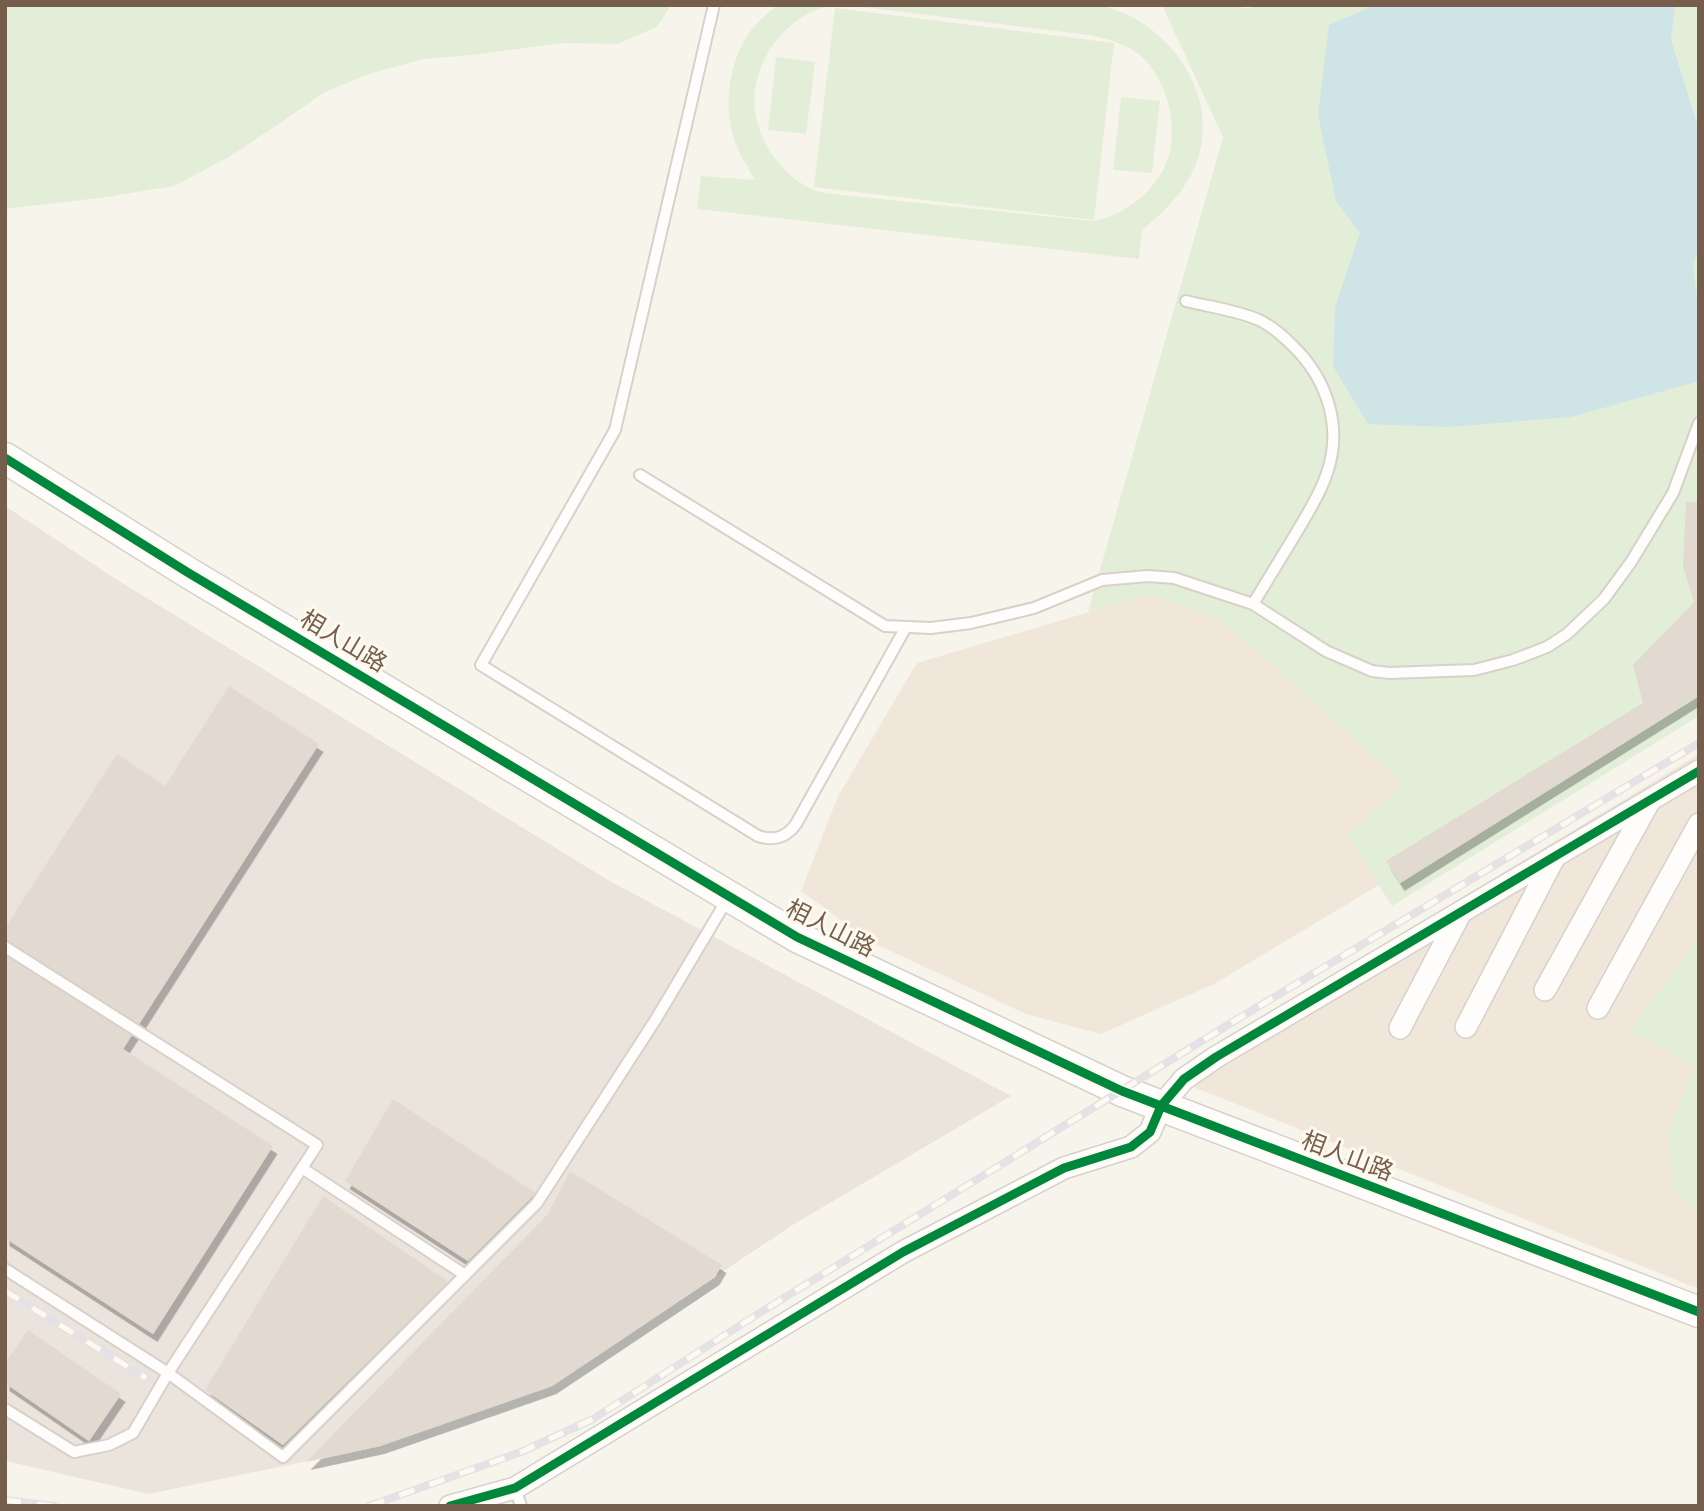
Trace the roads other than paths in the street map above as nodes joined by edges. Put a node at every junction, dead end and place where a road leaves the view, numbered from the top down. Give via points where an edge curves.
1 (714, 5) edge
2 (1186, 301) dead end
3 (1699, 422) edge
4 (5, 458) edge
5 (640, 475) dead end
6 (1253, 604) junction
7 (906, 627) junction
8 (1699, 771) edge
9 (1650, 800) junction
10 (1699, 824) edge
11 (1555, 856) junction
12 (729, 896) junction
13 (1461, 912) junction
14 (5, 947) edge
15 (1545, 990) dead end
16 (1598, 1008) dead end
17 (1466, 1027) dead end
18 (1400, 1028) dead end
19 (1161, 1106) junction
20 (302, 1168) junction
21 (5, 1269) edge
22 (465, 1275) junction
23 (1699, 1312) edge
24 (168, 1373) junction
25 (5, 1409) edge
26 (518, 1497) edge
27 (450, 1506) edge

1 - 7 lane via 615,430 481,665 758,836 772,839 788,834 796,824
2 - 6 lane via 1240,313 1282,335 1314,371 1331,410 1334,439 1326,475
3 - 6 lane via 1673,493 1631,562 1604,598 1567,635 1547,647 1474,670 1389,673 1361,667 1326,651
4 - 12 street, 相人山路
5 - 7 lane via 886,626
6 - 7 lane via 1174,578 1148,576 1102,580 1034,608 971,623
8 - 9 street
9 - 11 street
9 - 15 street
10 - 16 street
11 - 13 street
11 - 17 street
12 - 19 street, 相人山路 via 797,937
12 - 22 lane via 537,1203
13 - 18 street
13 - 19 street via 1216,1057 1184,1079
14 - 20 lane via 317,1145
19 - 23 street, 相人山路
19 - 26 street via 1150,1132 1131,1147 1064,1168 903,1252
20 - 22 lane
20 - 24 lane
21 - 24 lane
22 - 24 lane via 283,1457
24 - 25 lane via 133,1433 109,1446 74,1452
26 - 27 street

